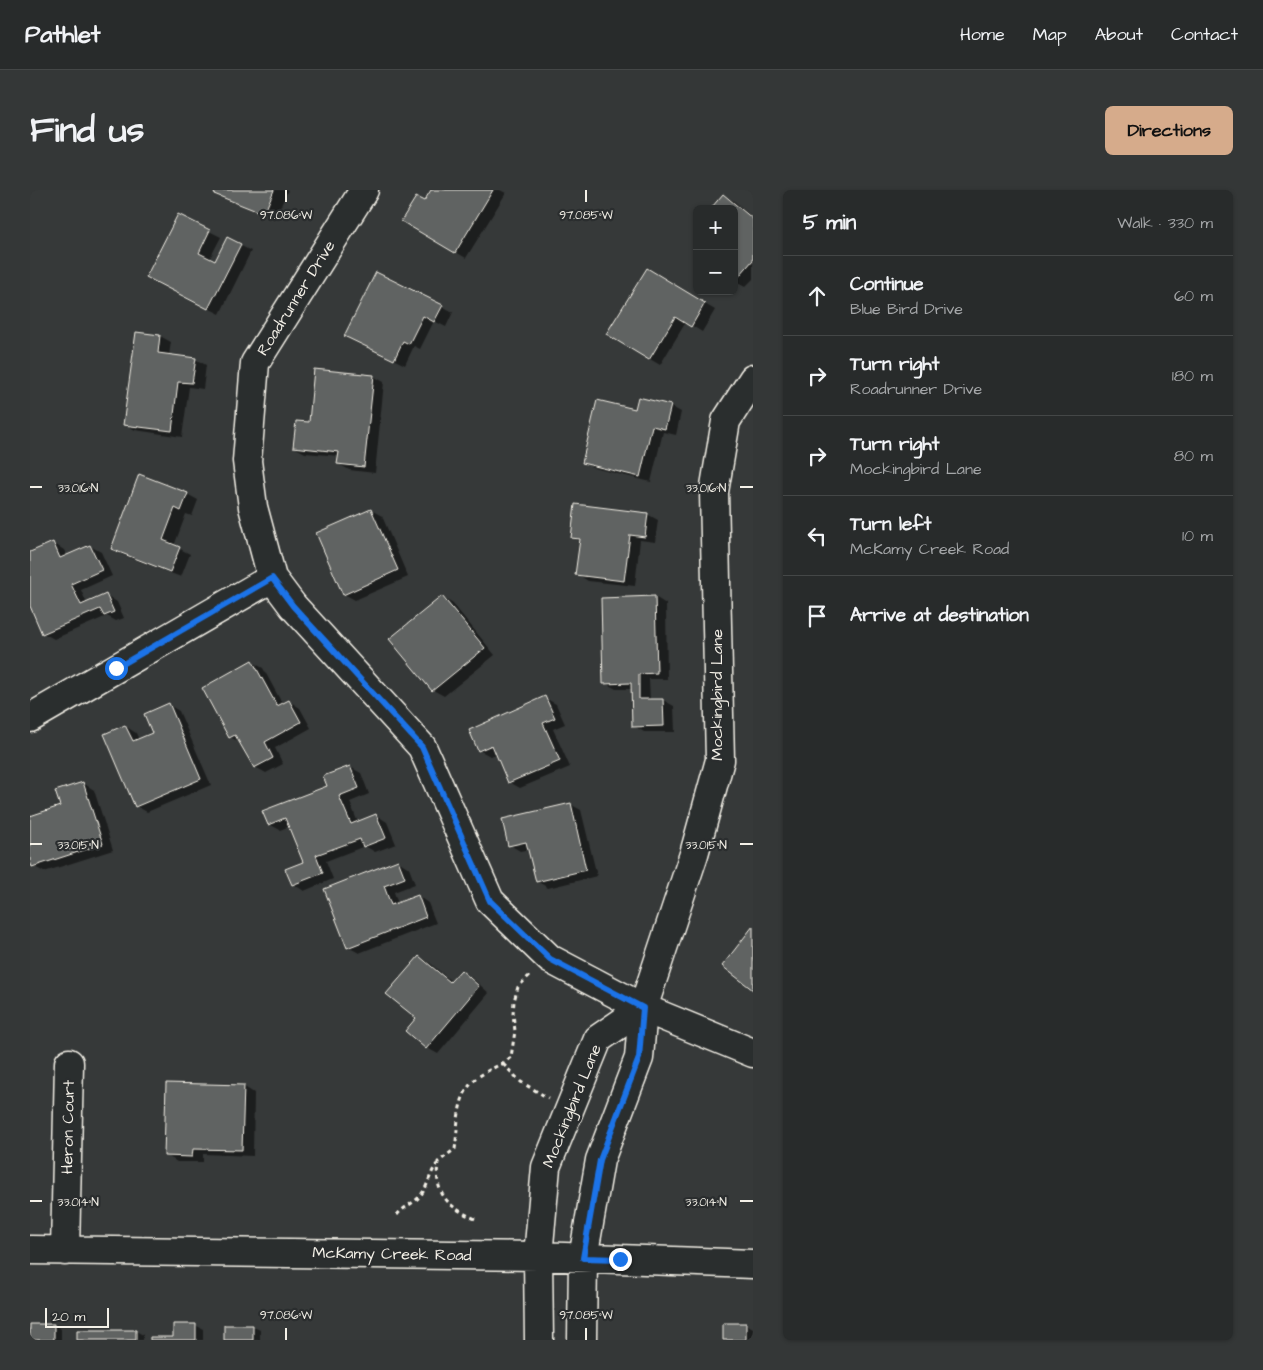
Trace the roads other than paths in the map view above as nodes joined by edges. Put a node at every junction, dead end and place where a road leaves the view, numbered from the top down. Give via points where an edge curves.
1 (364, 190) edge
2 (753, 379) edge
3 (272, 578) junction
4 (30, 718) edge
5 (643, 1008) junction
6 (753, 1053) edge
7 (69, 1063) dead end
8 (30, 1250) edge
9 (66, 1251) junction
10 (538, 1256) junction
11 (583, 1258) junction
12 (753, 1264) edge
13 (538, 1340) edge
14 (582, 1340) edge

1 - 3 street, Roadrunner Drive via 255,363 247,460 253,507
2 - 5 street, Mockingbird Lane via 726,421 714,492 720,760 694,854
3 - 4 street
3 - 5 street, Roadrunner Drive via 293,606 422,747 490,901 550,959
5 - 6 street, Roadrunner Drive
5 - 10 street, Mockingbird Lane via 598,1039 546,1167
5 - 11 street, Mockingbird Lane via 639,1058 600,1160
7 - 9 street, Heron Court
8 - 9 street, McKamy Creek Road
9 - 10 street, McKamy Creek Road
10 - 11 street, McKamy Creek Road
10 - 13 street, Mockingbird Lane
11 - 12 street, McKamy Creek Road
11 - 14 street, Mockingbird Lane

